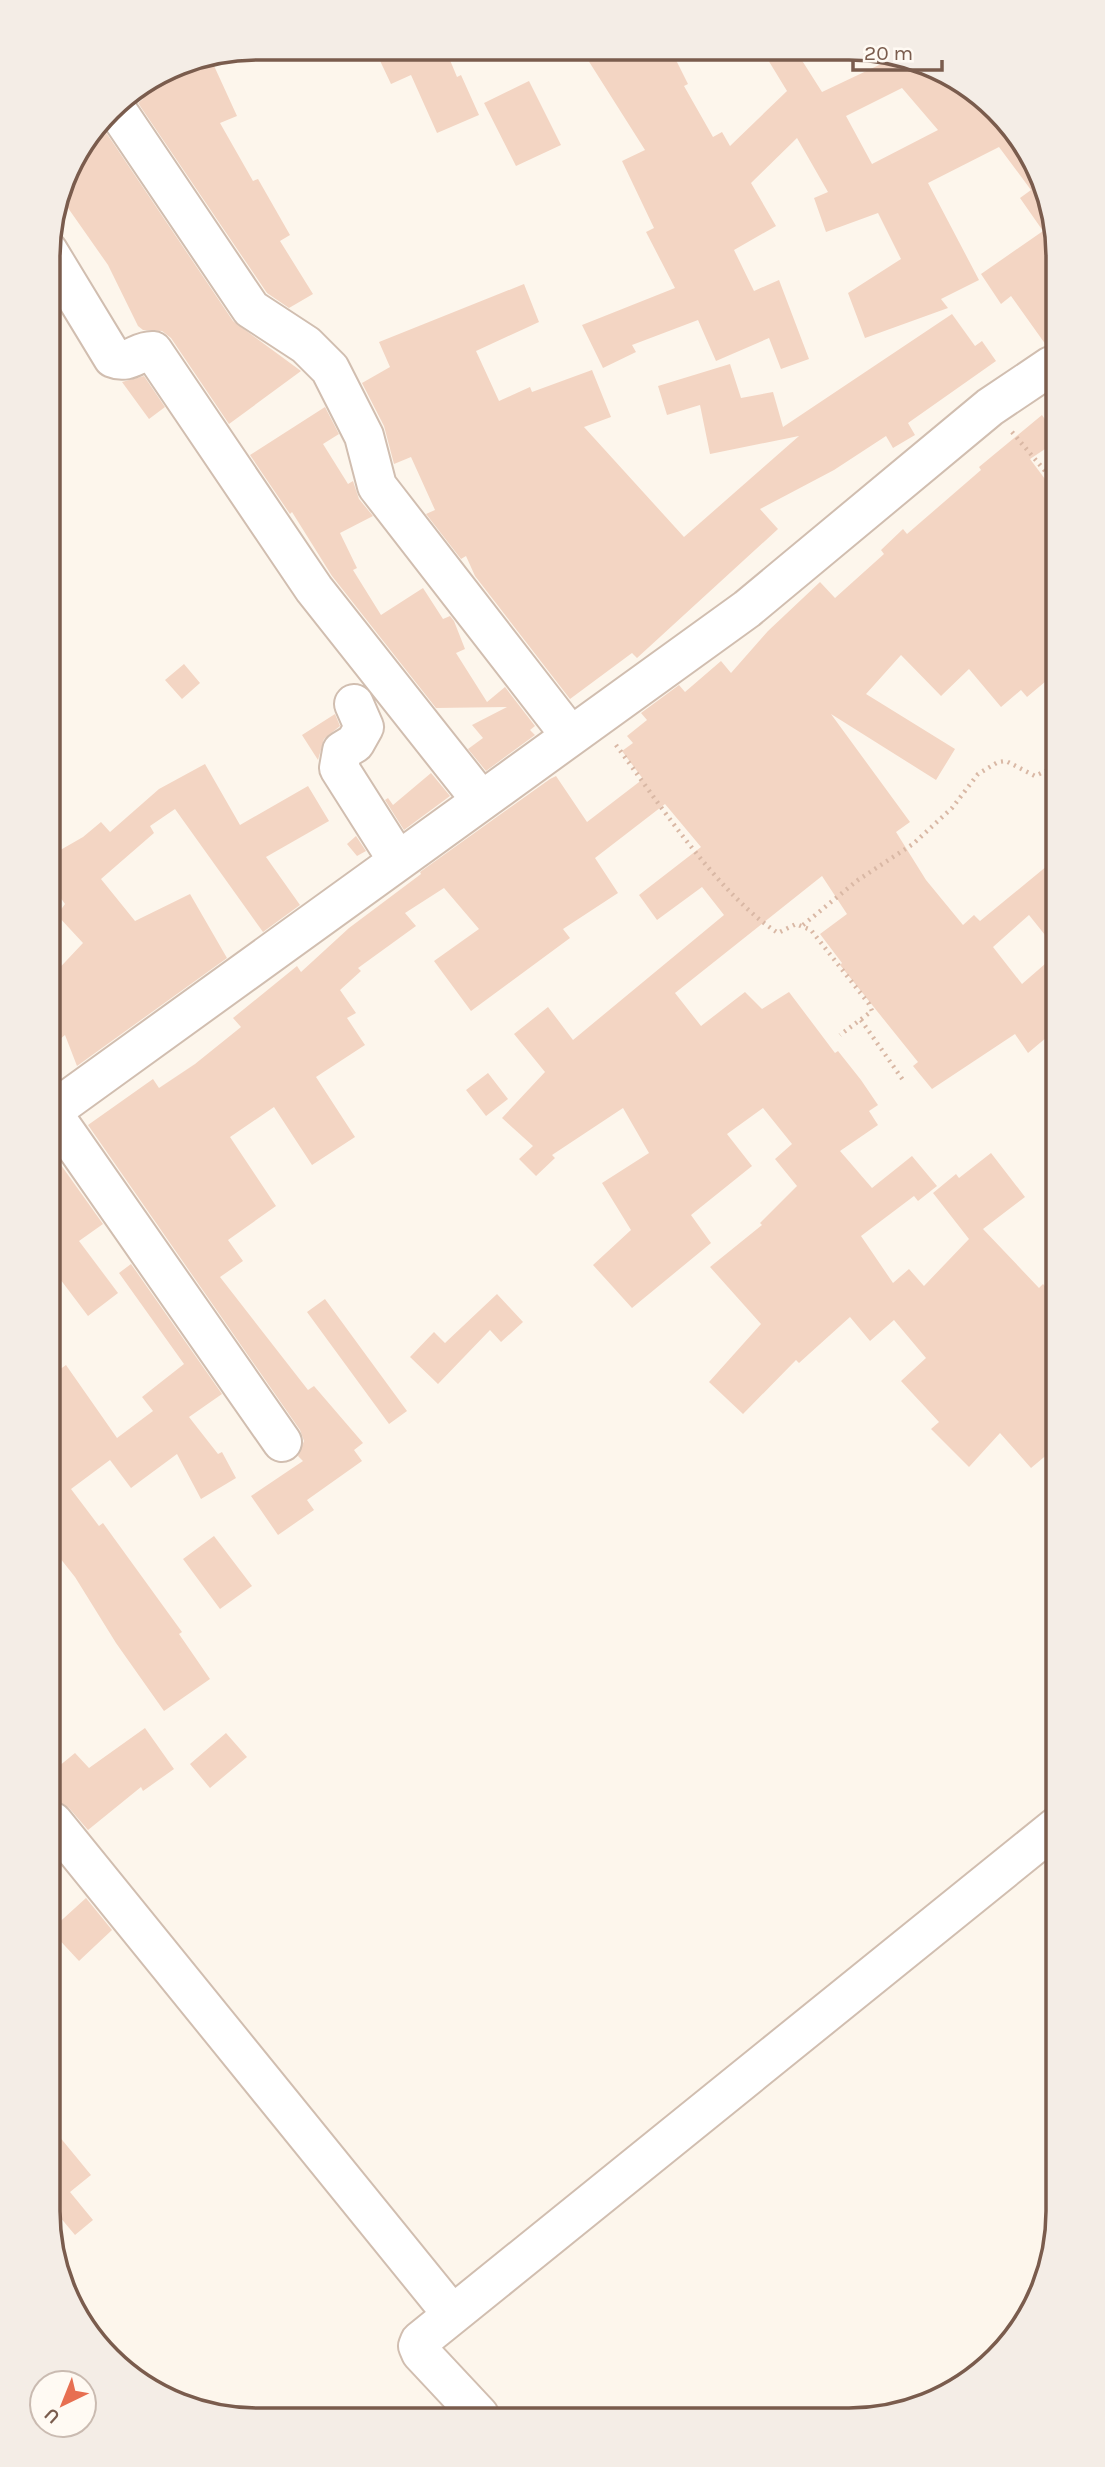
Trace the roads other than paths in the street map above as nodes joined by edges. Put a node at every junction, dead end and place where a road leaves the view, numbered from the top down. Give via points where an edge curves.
1 (120, 115) edge
2 (60, 271) edge
3 (1046, 369) edge
4 (354, 704) dead end
5 (582, 726) junction
6 (481, 800) junction
7 (398, 861) junction
8 (60, 1105) edge
9 (60, 1125) edge
10 (282, 1442) dead end
11 (60, 1831) edge
12 (1045, 1836) edge
13 (452, 2314) junction
14 (474, 2408) edge

1 - 5 street via 251,309 306,345 330,369 364,436 377,486
2 - 6 street via 113,358 130,360 153,351 314,589
3 - 5 street via 990,407 747,609
4 - 7 street via 363,734 342,751 339,768
5 - 6 street
6 - 7 street
7 - 8 street
9 - 10 street
11 - 13 street
12 - 13 street
13 - 14 street via 418,2346

